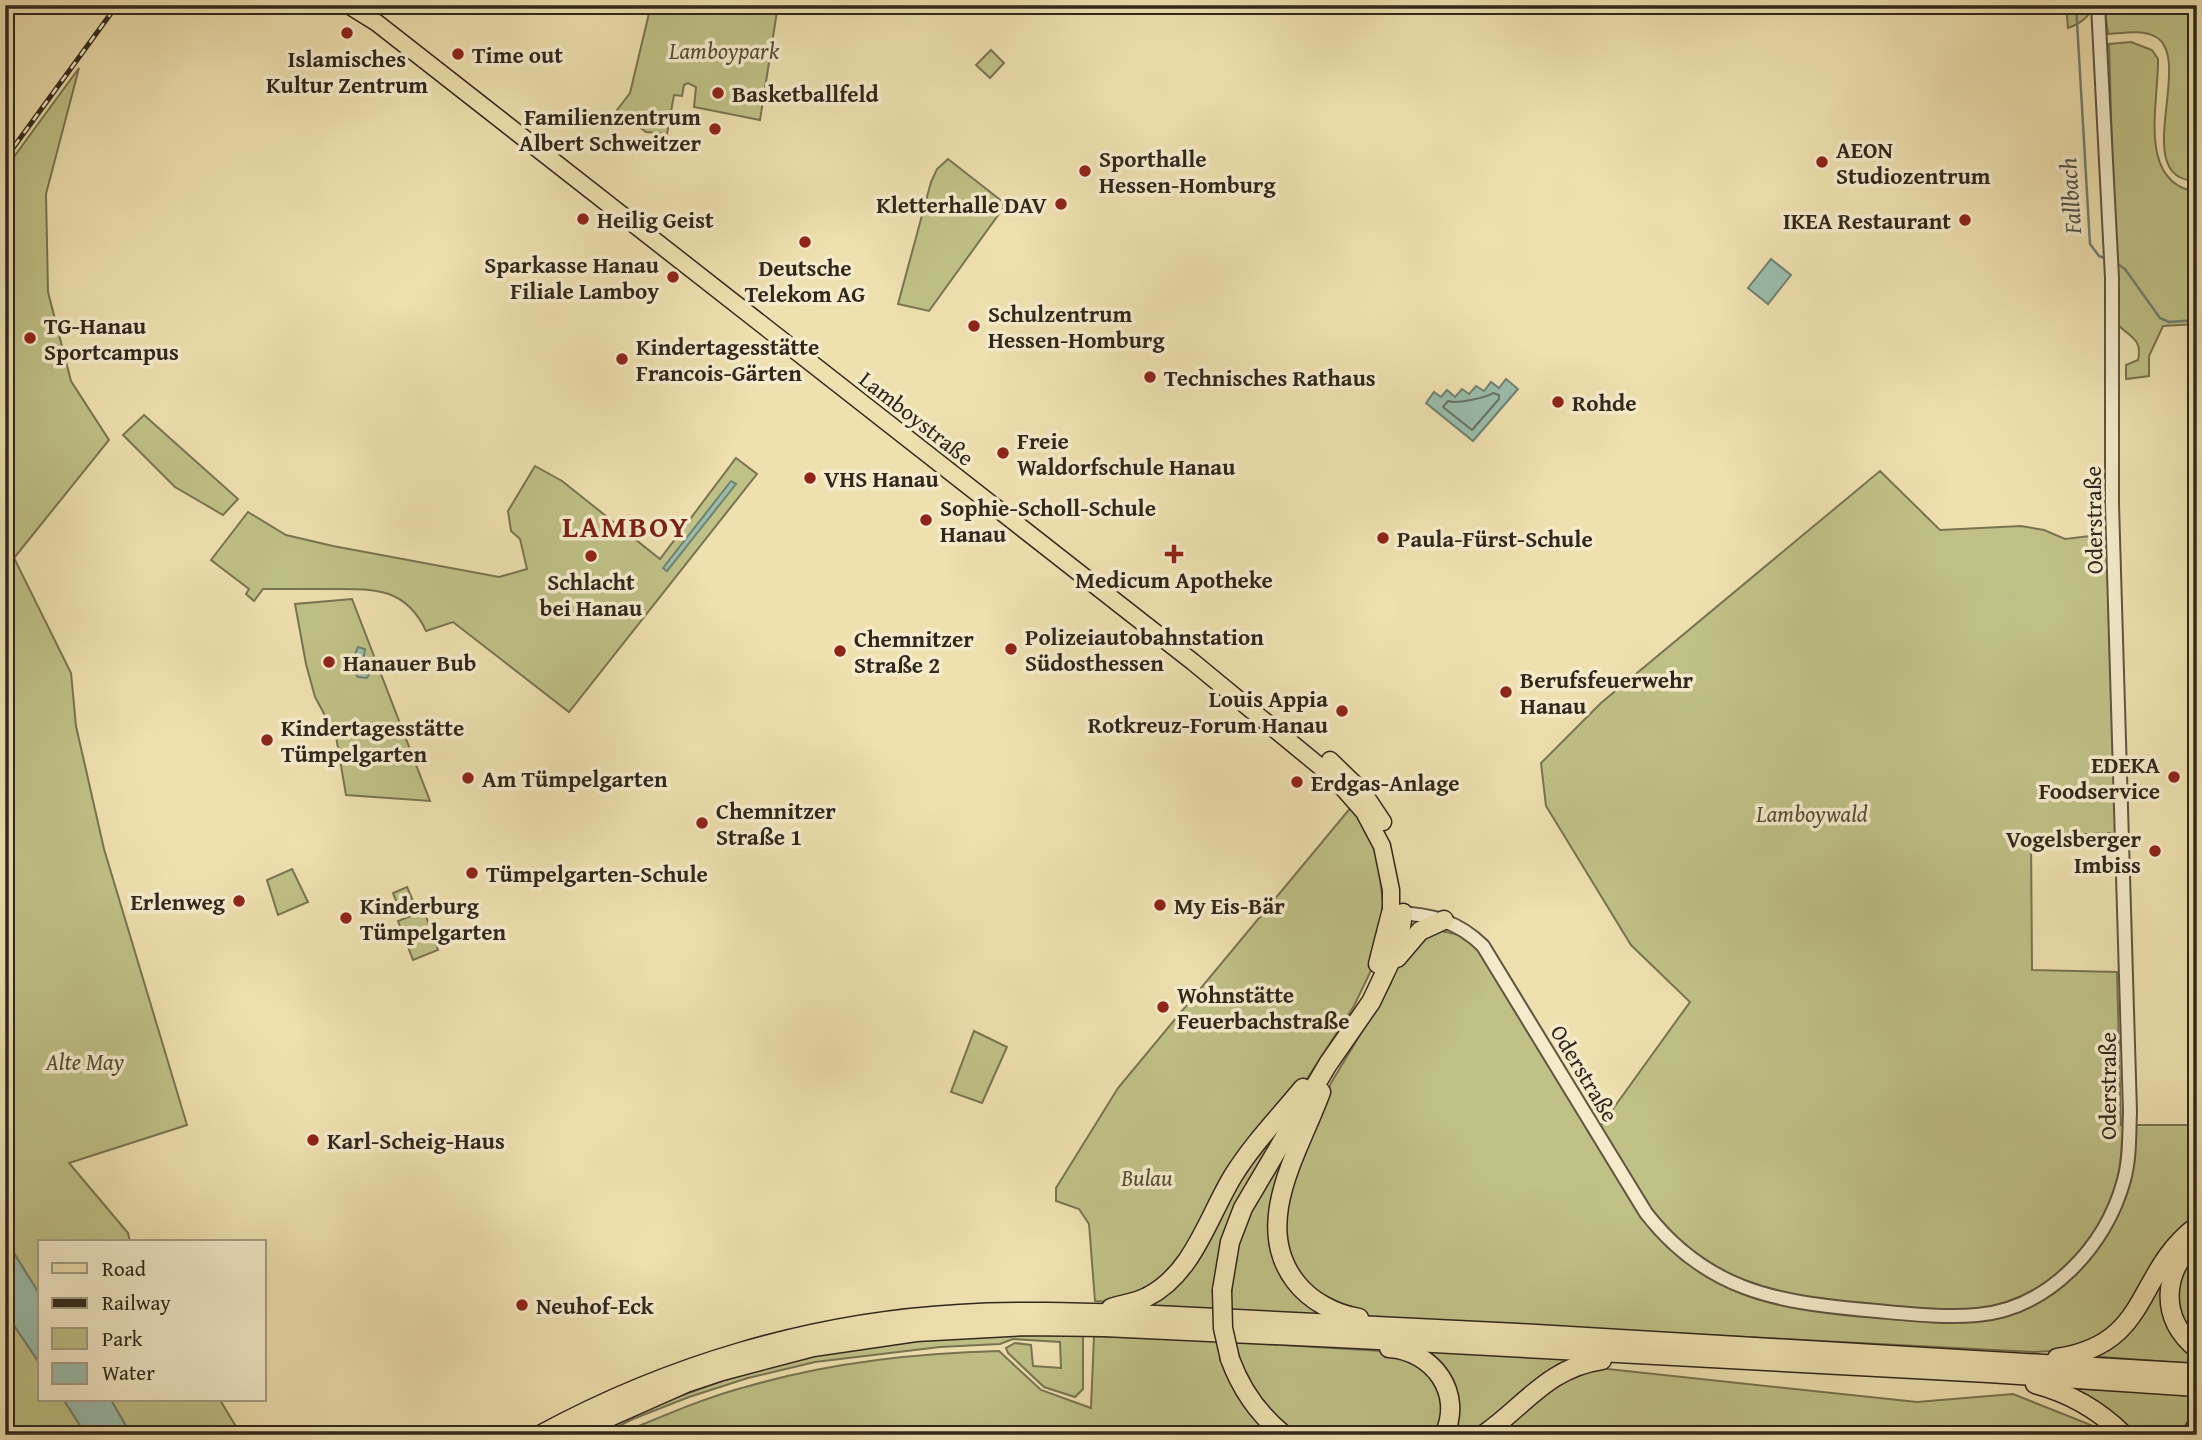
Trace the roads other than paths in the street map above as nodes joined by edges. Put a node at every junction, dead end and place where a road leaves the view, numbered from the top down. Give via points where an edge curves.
1 (348, 5) edge
2 (366, 5) edge
3 (2098, 5) edge
4 (1397, 913) junction
5 (1444, 920) junction
6 (1390, 966) junction
7 (1355, 1023) junction
8 (1328, 1064) junction
9 (2197, 1226) edge
10 (2197, 1240) edge
11 (1097, 1313) junction
12 (1385, 1327) junction
13 (1359, 1339) junction
14 (2197, 1349) edge
15 (1620, 1353) junction
16 (2023, 1363) junction
17 (1987, 1373) junction
18 (2197, 1373) edge
19 (2197, 1387) edge
20 (2197, 1425) edge
21 (540, 1435) edge
22 (569, 1435) edge
23 (1284, 1435) edge
24 (1444, 1435) edge
25 (1483, 1435) edge
26 (2124, 1435) edge
27 (2191, 1435) edge

1 - 4 main road, Lamboystraße via 646,233 1322,768 1356,801 1377,835
2 - 4 main road, Lamboystraße via 537,134 1334,763 1372,803 1387,830 1400,872
3 - 5 street, Oderstraße via 2112,278 2112,504 2129,1140 2124,1181 2102,1232 2066,1275 2043,1292 1989,1313 1958,1316 1790,1302 1723,1278 1682,1252 1651,1220 1489,953 1470,933
4 - 5 street, Oderstraße
4 - 6 highway via 1398,942
4 - 7 highway
5 - 6 highway via 1420,931
6 - 7 highway
7 - 8 highway
8 - 11 highway via 1247,1156 1176,1275 1145,1299
8 - 12 highway via 1284,1189 1278,1245 1291,1276 1313,1299
8 - 23 highway, bridge via 1243,1208 1230,1242 1222,1290 1230,1359 1246,1393
9 - 16 highway via 2166,1256 2118,1333 2086,1352
10 - 14 highway via 2174,1270 2169,1297 2178,1328
11 - 12 highway
11 - 21 highway via 916,1317 809,1334 679,1372 613,1398
12 - 16 highway
13 - 15 highway
13 - 22 highway via 1104,1327 916,1332 813,1347 722,1371
13 - 24 highway via 1409,1353 1434,1368 1448,1388 1451,1403
15 - 17 highway
15 - 25 highway via 1555,1376
16 - 18 highway
17 - 19 highway
17 - 26 highway via 2068,1396 2096,1411
20 - 27 highway

